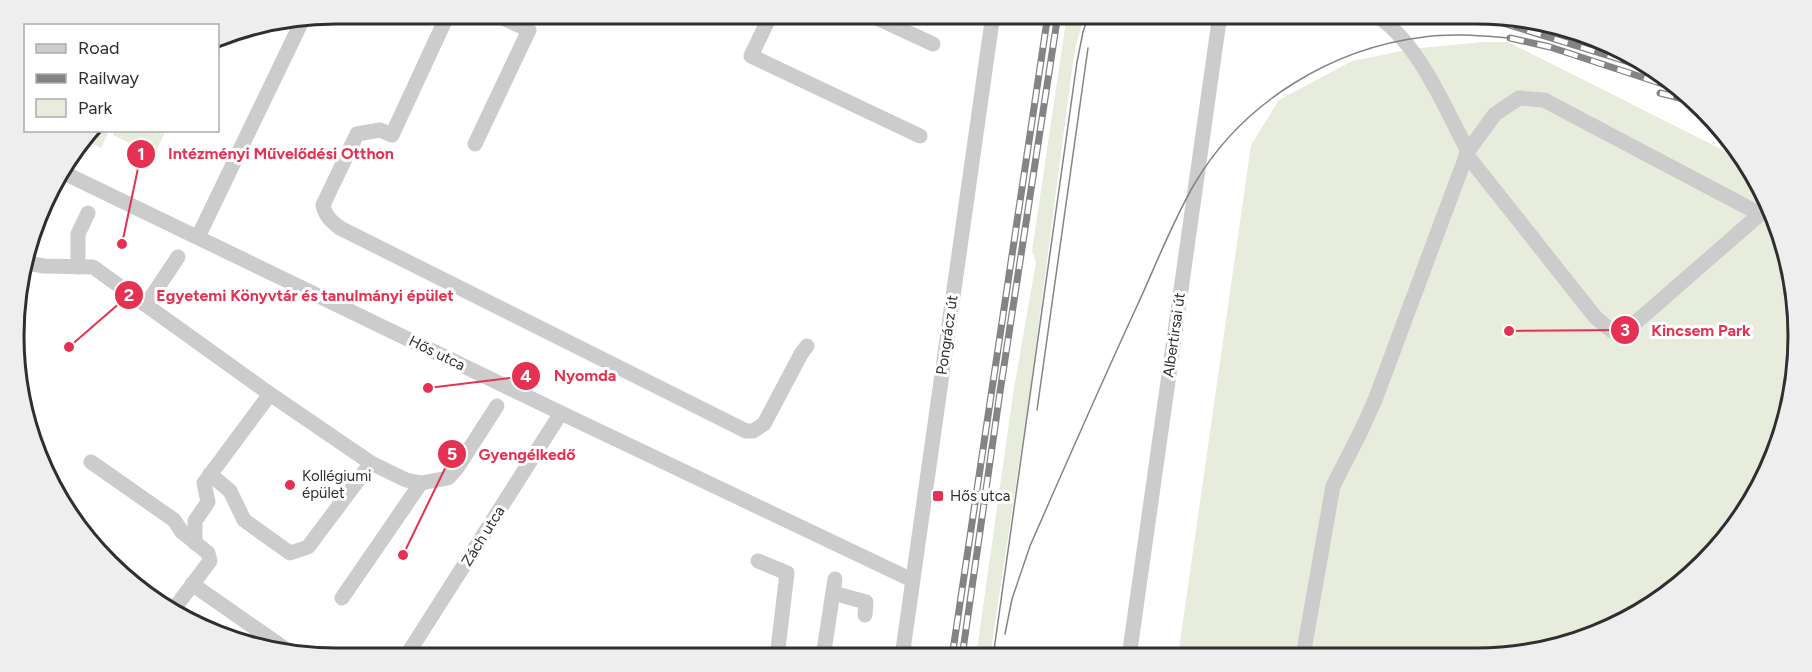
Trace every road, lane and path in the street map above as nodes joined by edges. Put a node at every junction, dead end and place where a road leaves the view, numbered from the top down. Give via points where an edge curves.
1 (443, 24) edge
2 (516, 24) edge
3 (766, 24) edge
4 (890, 24) edge
5 (992, 24) edge
6 (1219, 24) edge
7 (1388, 24) edge
8 (299, 27) edge
9 (933, 44) dead end
10 (920, 136) dead end
11 (475, 144) dead end
12 (1467, 153) junction
13 (69, 175) edge
14 (1761, 210) edge
15 (1762, 212) edge
16 (88, 213) dead end
17 (198, 237) junction
18 (178, 257) dead end
19 (33, 264) edge
20 (78, 267) junction
21 (146, 305) junction
22 (807, 346) dead end
23 (270, 394) junction
24 (497, 406) dead end
25 (561, 413) junction
26 (91, 462) dead end
27 (372, 463) junction
28 (210, 474) junction
29 (421, 483) junction
30 (195, 543) junction
31 (758, 561) dead end
32 (912, 580) junction
33 (192, 584) junction
34 (342, 598) dead end
35 (177, 604) edge
36 (865, 615) dead end
37 (272, 641) edge
38 (411, 648) edge
39 (778, 648) edge
40 (824, 648) edge
41 (903, 648) edge
42 (1130, 648) edge
43 (1304, 648) edge

1 - 22 street via 392,135 380,130 357,134 323,205 330,221 746,431 764,424
2 - 11 street via 529,30
3 - 10 street via 752,56
4 - 9 street
5 - 32 street, Pongrácz út
6 - 42 street, Albertirsai út
7 - 12 street via 1417,56
8 - 17 street
12 - 14 street via 1496,114 1519,98 1544,100
12 - 15 street via 1596,318 1612,332 1626,331
12 - 43 street via 1375,400 1333,486
13 - 17 street, Hős utca
16 - 20 street via 78,234
17 - 25 street, Hős utca
18 - 21 street
19 - 20 street
20 - 21 street via 93,267
21 - 23 street
23 - 27 street
23 - 28 street
24 - 29 street via 448,478
25 - 32 street, Hős utca
25 - 38 street, Zách utca
26 - 30 street via 174,520
27 - 28 street via 308,547 290,554 244,520 230,491
27 - 29 street
28 - 30 street via 204,483 208,502 195,521
29 - 34 street
30 - 33 street via 208,553 210,561
31 - 39 street via 788,573
32 - 41 street, Pongrácz út
33 - 35 street
33 - 37 street via 214,605
36 - 40 street via 866,602 834,586

